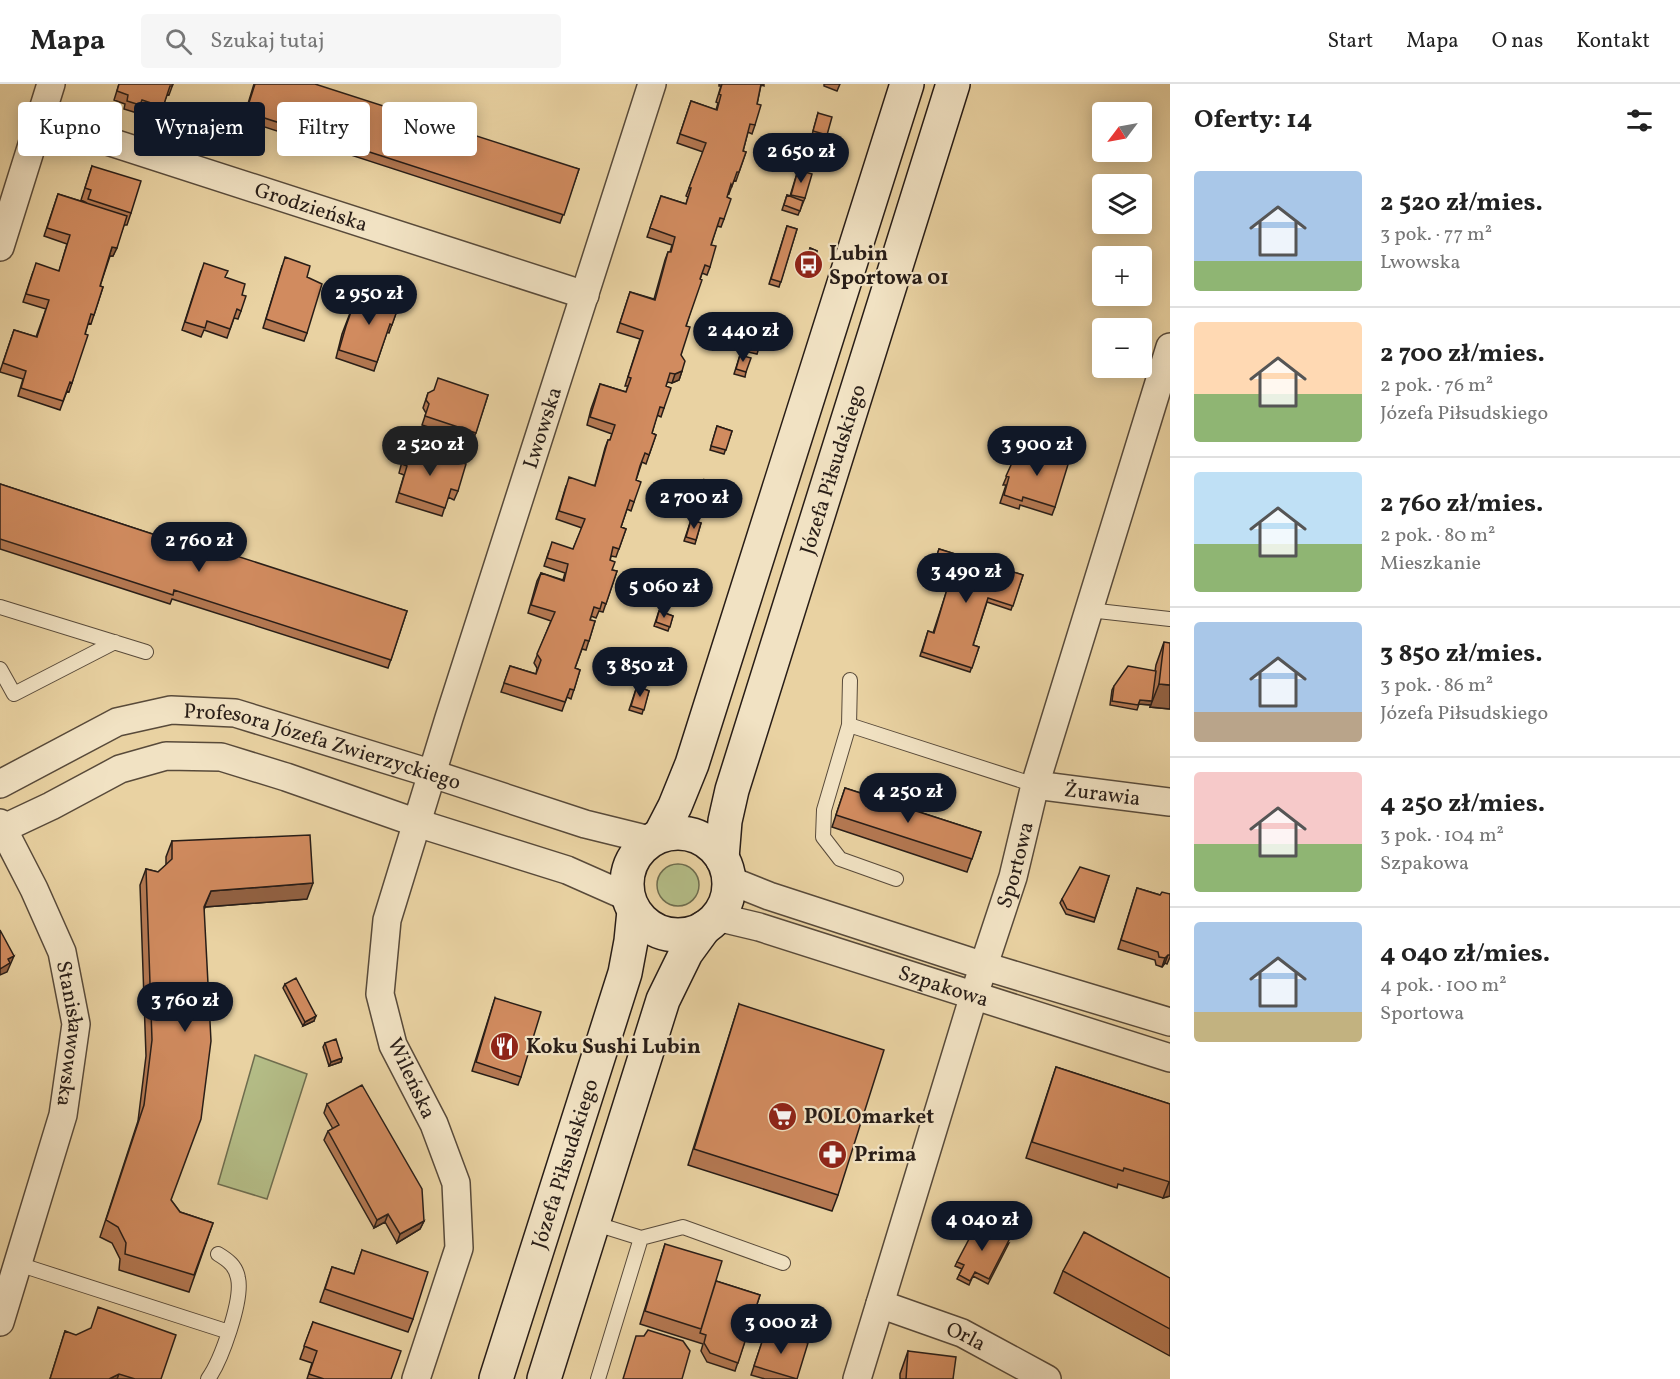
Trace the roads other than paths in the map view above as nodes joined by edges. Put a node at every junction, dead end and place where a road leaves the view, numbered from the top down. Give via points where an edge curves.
1 (51, 84) edge
2 (652, 84) edge
3 (907, 84) edge
4 (953, 84) edge
5 (45, 102) edge
6 (122, 146) edge
7 (28, 156) edge
8 (0, 247) edge
9 (585, 295) junction
10 (1170, 347) edge
11 (0, 607) edge
12 (1089, 610) junction
13 (1170, 619) edge
14 (115, 642) junction
15 (146, 652) dead end
16 (0, 669) edge
17 (850, 680) dead end
18 (849, 725) junction
19 (433, 774) junction
20 (0, 784) edge
21 (1035, 785) junction
22 (1170, 802) edge
23 (417, 823) junction
24 (1, 827) edge
25 (655, 838) junction
26 (726, 869) junction
27 (896, 879) dead end
28 (631, 904) junction
29 (711, 922) junction
30 (984, 966) junction
31 (974, 995) junction
32 (1170, 1022) edge
33 (1170, 1058) edge
34 (593, 1223) junction
35 (641, 1238) junction
36 (218, 1254) dead end
37 (783, 1263) dead end
38 (18, 1264) junction
39 (880, 1304) junction
40 (0, 1322) edge
41 (229, 1332) junction
42 (208, 1379) edge
43 (416, 1379) edge
44 (496, 1379) edge
45 (544, 1379) edge
46 (598, 1379) edge
47 (857, 1379) edge
48 (1047, 1379) edge

1 - 5 street
2 - 9 street, Lwowska
3 - 25 street via 692,764 675,806
4 - 26 street, Józefa Piłsudskiego via 732,790 725,821
6 - 9 street, Grodzieńska
7 - 8 street
9 - 19 street, Lwowska
10 - 12 street, Sportowa
11 - 14 lane
12 - 13 lane
12 - 21 street, Sportowa
14 - 15 lane
14 - 16 lane via 14,694
17 - 18 lane
18 - 21 lane
18 - 27 lane via 824,810 823,837 840,859
19 - 20 street, Profesora Józefa Zwierzyckiego via 235,713 171,710 117,722
19 - 23 street, Wileńska
19 - 25 street, Profesora Józefa Zwierzyckiego via 585,824
21 - 22 street, Żurawia
21 - 30 street, Sportowa via 1013,877
23 - 24 street, Profesora Józefa Zwierzyckiego via 221,757 166,756 120,769
23 - 28 street, Profesora Józefa Zwierzyckiego via 567,870
23 - 43 street, Wileńska via 387,920 380,994 393,1045 434,1124 456,1183 459,1248
24 - 38 street, Stanisławowska via 62,952 76,1024 63,1114
25 - 26 street via 678,832 696,835 711,844
25 - 28 street via 638,851 630,864 626,880
26 - 29 street via 729,893
26 - 30 street, Szpakowa via 769,896
28 - 29 street via 644,923 666,934 691,934
28 - 44 street, Józefa Piłsudskiego via 631,941 625,973
29 - 31 street, Szpakowa via 759,927
29 - 34 street via 686,953 663,1000
30 - 31 street, Sportowa
30 - 32 street, Szpakowa
31 - 33 street, Szpakowa
31 - 39 street, Sportowa
34 - 35 lane
34 - 45 street
35 - 37 lane via 683,1227
35 - 46 lane
36 - 41 lane via 230,1262 238,1277 239,1294
38 - 40 street, Stanisławowska
38 - 41 lane
39 - 47 street, Sportowa
39 - 48 street, Orla via 962,1333
41 - 42 lane

